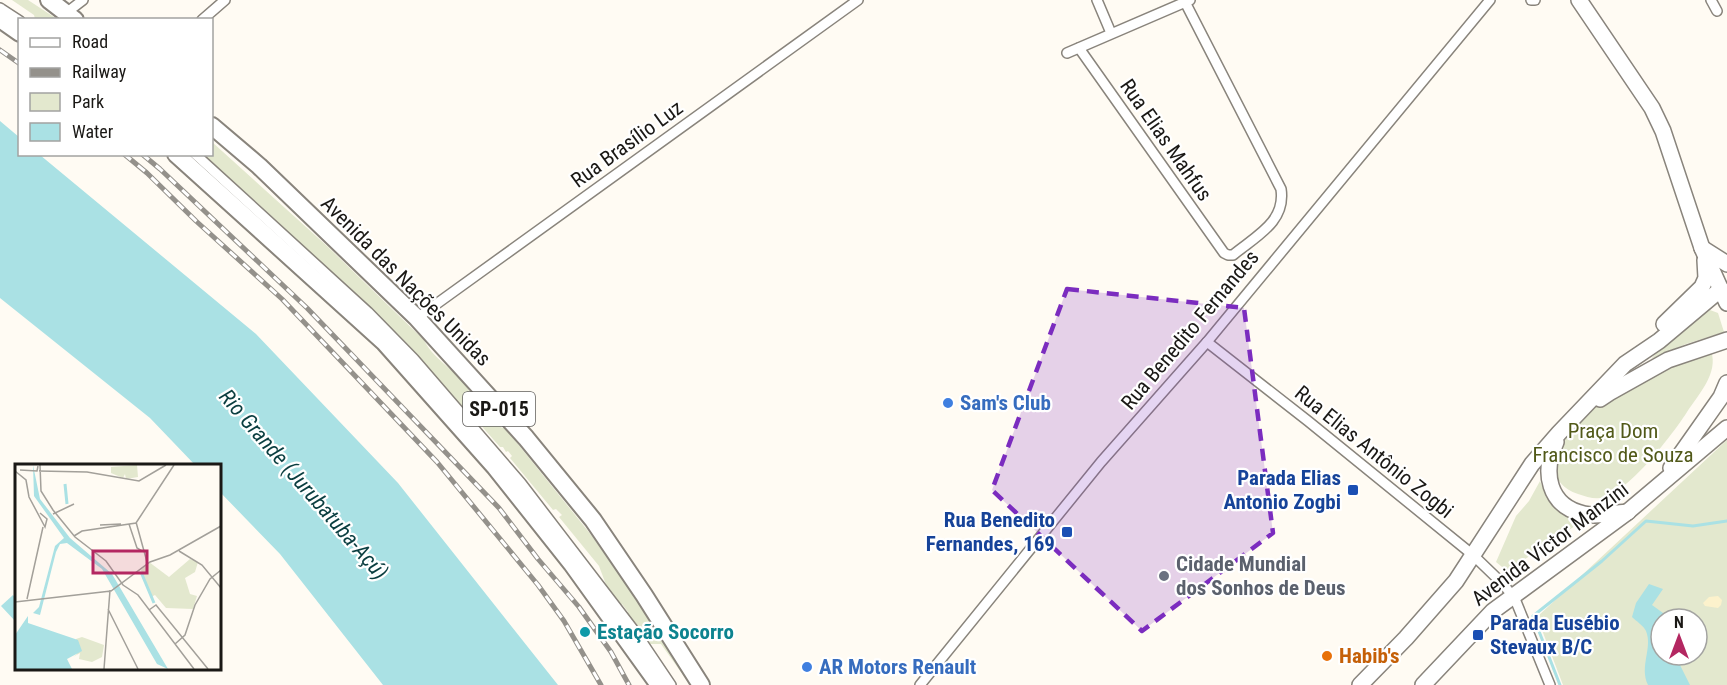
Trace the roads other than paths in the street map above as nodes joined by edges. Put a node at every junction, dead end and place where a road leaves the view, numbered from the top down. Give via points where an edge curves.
1 (49, 0) edge
2 (82, 0) edge
3 (225, 0) edge
4 (858, 0) edge
5 (1097, 0) edge
6 (1490, 0) edge
7 (1581, 0) edge
8 (1711, 0) edge
9 (1188, 1) edge
10 (0, 8) edge
11 (1717, 11) dead end
12 (70, 16) edge
13 (204, 18) edge
14 (0, 19) edge
15 (18, 20) edge
16 (18, 32) edge
17 (1111, 33) junction
18 (1079, 48) junction
19 (1067, 53) dead end
20 (213, 127) edge
21 (178, 156) edge
22 (197, 156) edge
23 (1702, 248) junction
24 (1727, 264) edge
25 (1725, 292) edge
26 (417, 318) junction
27 (1727, 340) edge
28 (1207, 342) junction
29 (1625, 364) junction
30 (1727, 383) edge
31 (1727, 428) edge
32 (1561, 431) junction
33 (1655, 490) junction
34 (1628, 512) junction
35 (1473, 555) junction
36 (1513, 595) junction
37 (659, 685) edge
38 (671, 685) edge
39 (701, 685) edge
40 (920, 685) edge
41 (1360, 685) edge
42 (1423, 685) edge
43 (1550, 685) edge

1 - 12 highway
2 - 12 street
3 - 13 street
4 - 26 street, Rua Brasílio Luz
5 - 17 street
6 - 28 street, Rua Benedito Fernandes
7 - 23 main road via 1652,108
8 - 11 street
9 - 17 street
9 - 18 street, Rua Elias Mahfus via 1281,189 1280,212 1267,228 1233,255 1224,253
10 - 15 street
14 - 16 highway
17 - 18 street
18 - 19 street
20 - 26 highway, Avenida das Nações Unidas / SP-015
21 - 37 highway, SP-015 via 384,342 509,484
22 - 38 street via 414,359 521,483
23 - 24 main road
23 - 25 main road
23 - 29 main road via 1706,268 1702,287
25 - 29 main road, Avenida Víctor Manzini
26 - 39 highway, Avenida das Nações Unidas / SP-015 via 526,438 593,520
27 - 32 main road via 1658,365 1609,393
28 - 35 street, Rua Elias Antônio Zogbi
28 - 40 street, Rua Benedito Fernandes via 1101,462
29 - 32 main road, Avenida Víctor Manzini
30 - 33 main road via 1706,420
31 - 33 main road
32 - 34 main road via 1550,455 1548,473 1556,496 1568,508 1586,515
32 - 35 main road, Avenida Víctor Manzini via 1532,464
33 - 34 main road, Avenida Víctor Manzini
34 - 36 main road, Avenida Víctor Manzini
35 - 36 street, Rua Elias Antônio Zogbi
35 - 41 main road, Avenida Víctor Manzini via 1456,581
36 - 42 main road, Avenida Víctor Manzini
36 - 43 street

